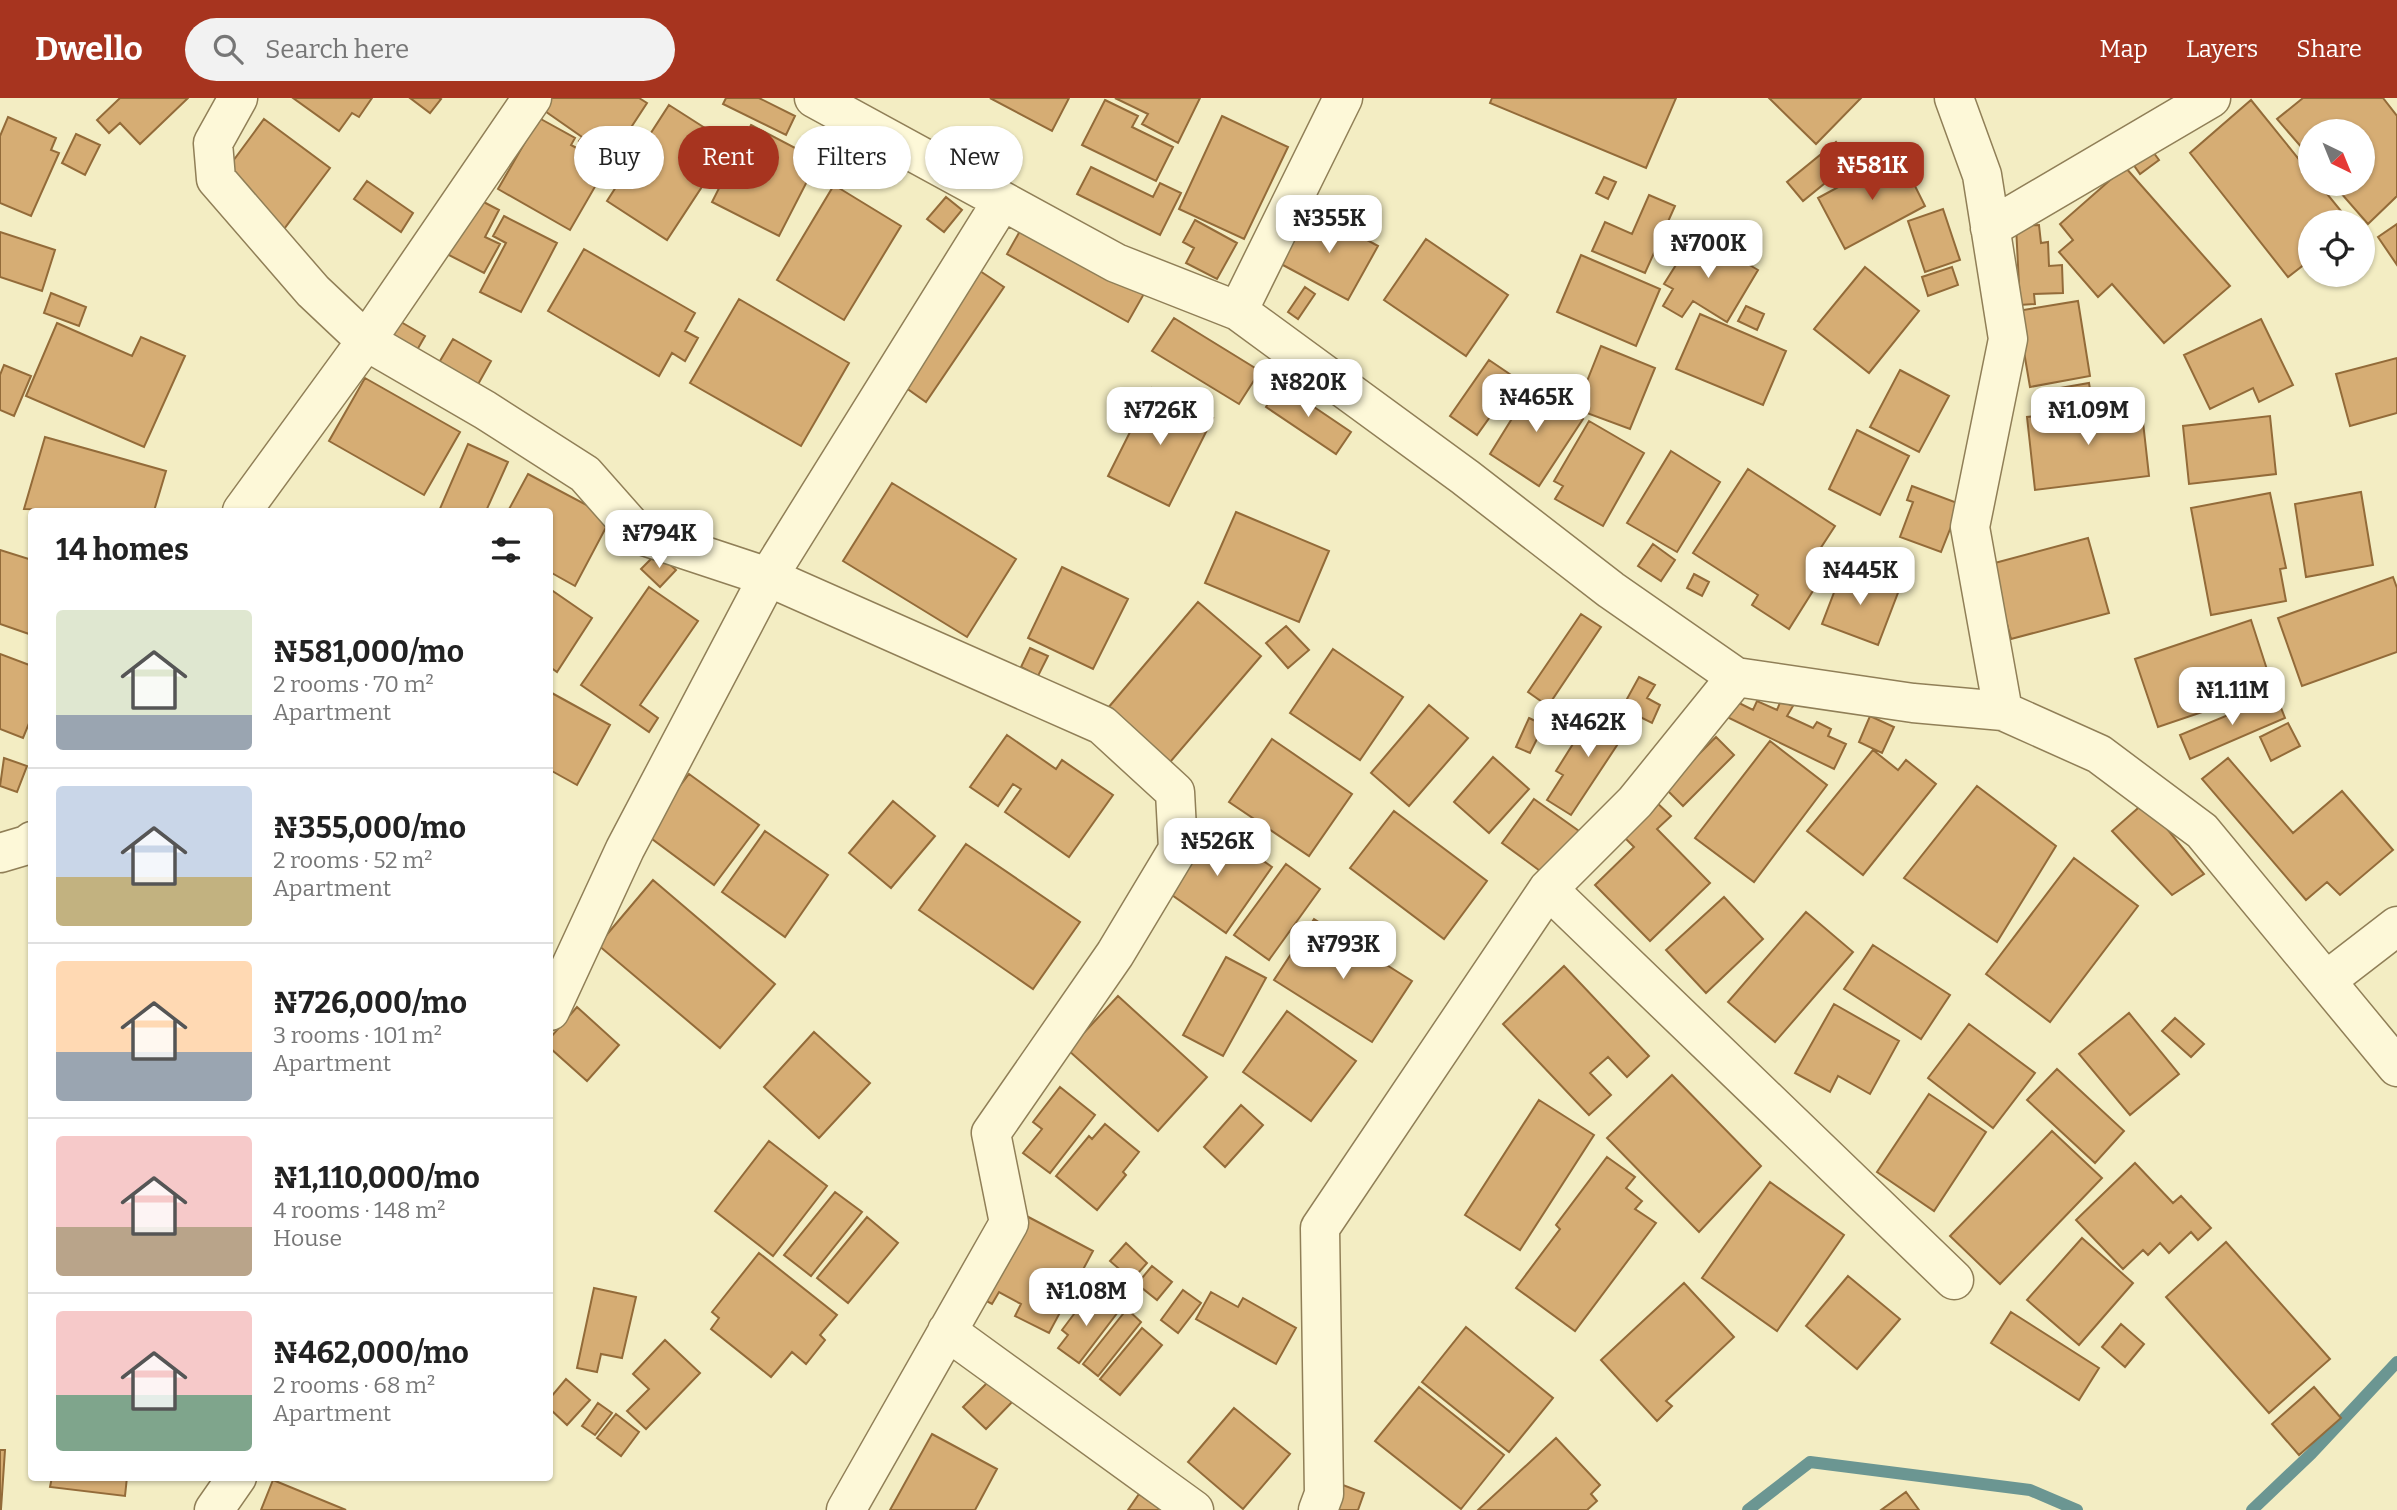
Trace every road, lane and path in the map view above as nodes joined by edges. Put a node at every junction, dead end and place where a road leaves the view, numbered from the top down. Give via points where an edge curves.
1 (238, 98) edge
2 (532, 98) edge
3 (814, 98) edge
4 (1343, 98) edge
5 (1954, 98) edge
6 (2211, 98) edge
7 (1002, 201) junction
8 (1990, 228) junction
9 (1238, 311) junction
10 (366, 341) junction
11 (244, 508) edge
12 (768, 577) junction
13 (1736, 677) junction
14 (2003, 711) junction
15 (28, 844) edge
16 (0, 853) edge
17 (1548, 890) junction
18 (2397, 926) edge
19 (2327, 980) junction
20 (553, 1005) edge
21 (2397, 1067) edge
22 (1954, 1280) dead end
23 (947, 1331) junction
24 (234, 1481) edge
25 (214, 1510) edge
26 (846, 1510) edge
27 (1194, 1510) edge
28 (1318, 1510) edge

1 - 10 street via 213,143 216,179 313,290
2 - 10 street
3 - 7 street
4 - 9 street
5 - 8 street via 1982,175
6 - 8 street
7 - 9 street via 1116,263
7 - 12 street
8 - 14 street via 2008,339 1970,527
9 - 13 street via 1611,590
10 - 11 street
10 - 12 street via 586,474 638,534
12 - 20 street via 625,849
12 - 23 street via 1102,725 1175,792 1178,849 1115,954 991,1133 1009,1223
13 - 14 street
13 - 17 street via 1635,802
14 - 19 street via 2099,754 2202,831
15 - 16 street
17 - 22 street
17 - 28 street via 1320,1228 1324,1494
18 - 19 street
19 - 21 street
23 - 26 street
23 - 27 street
24 - 25 street

